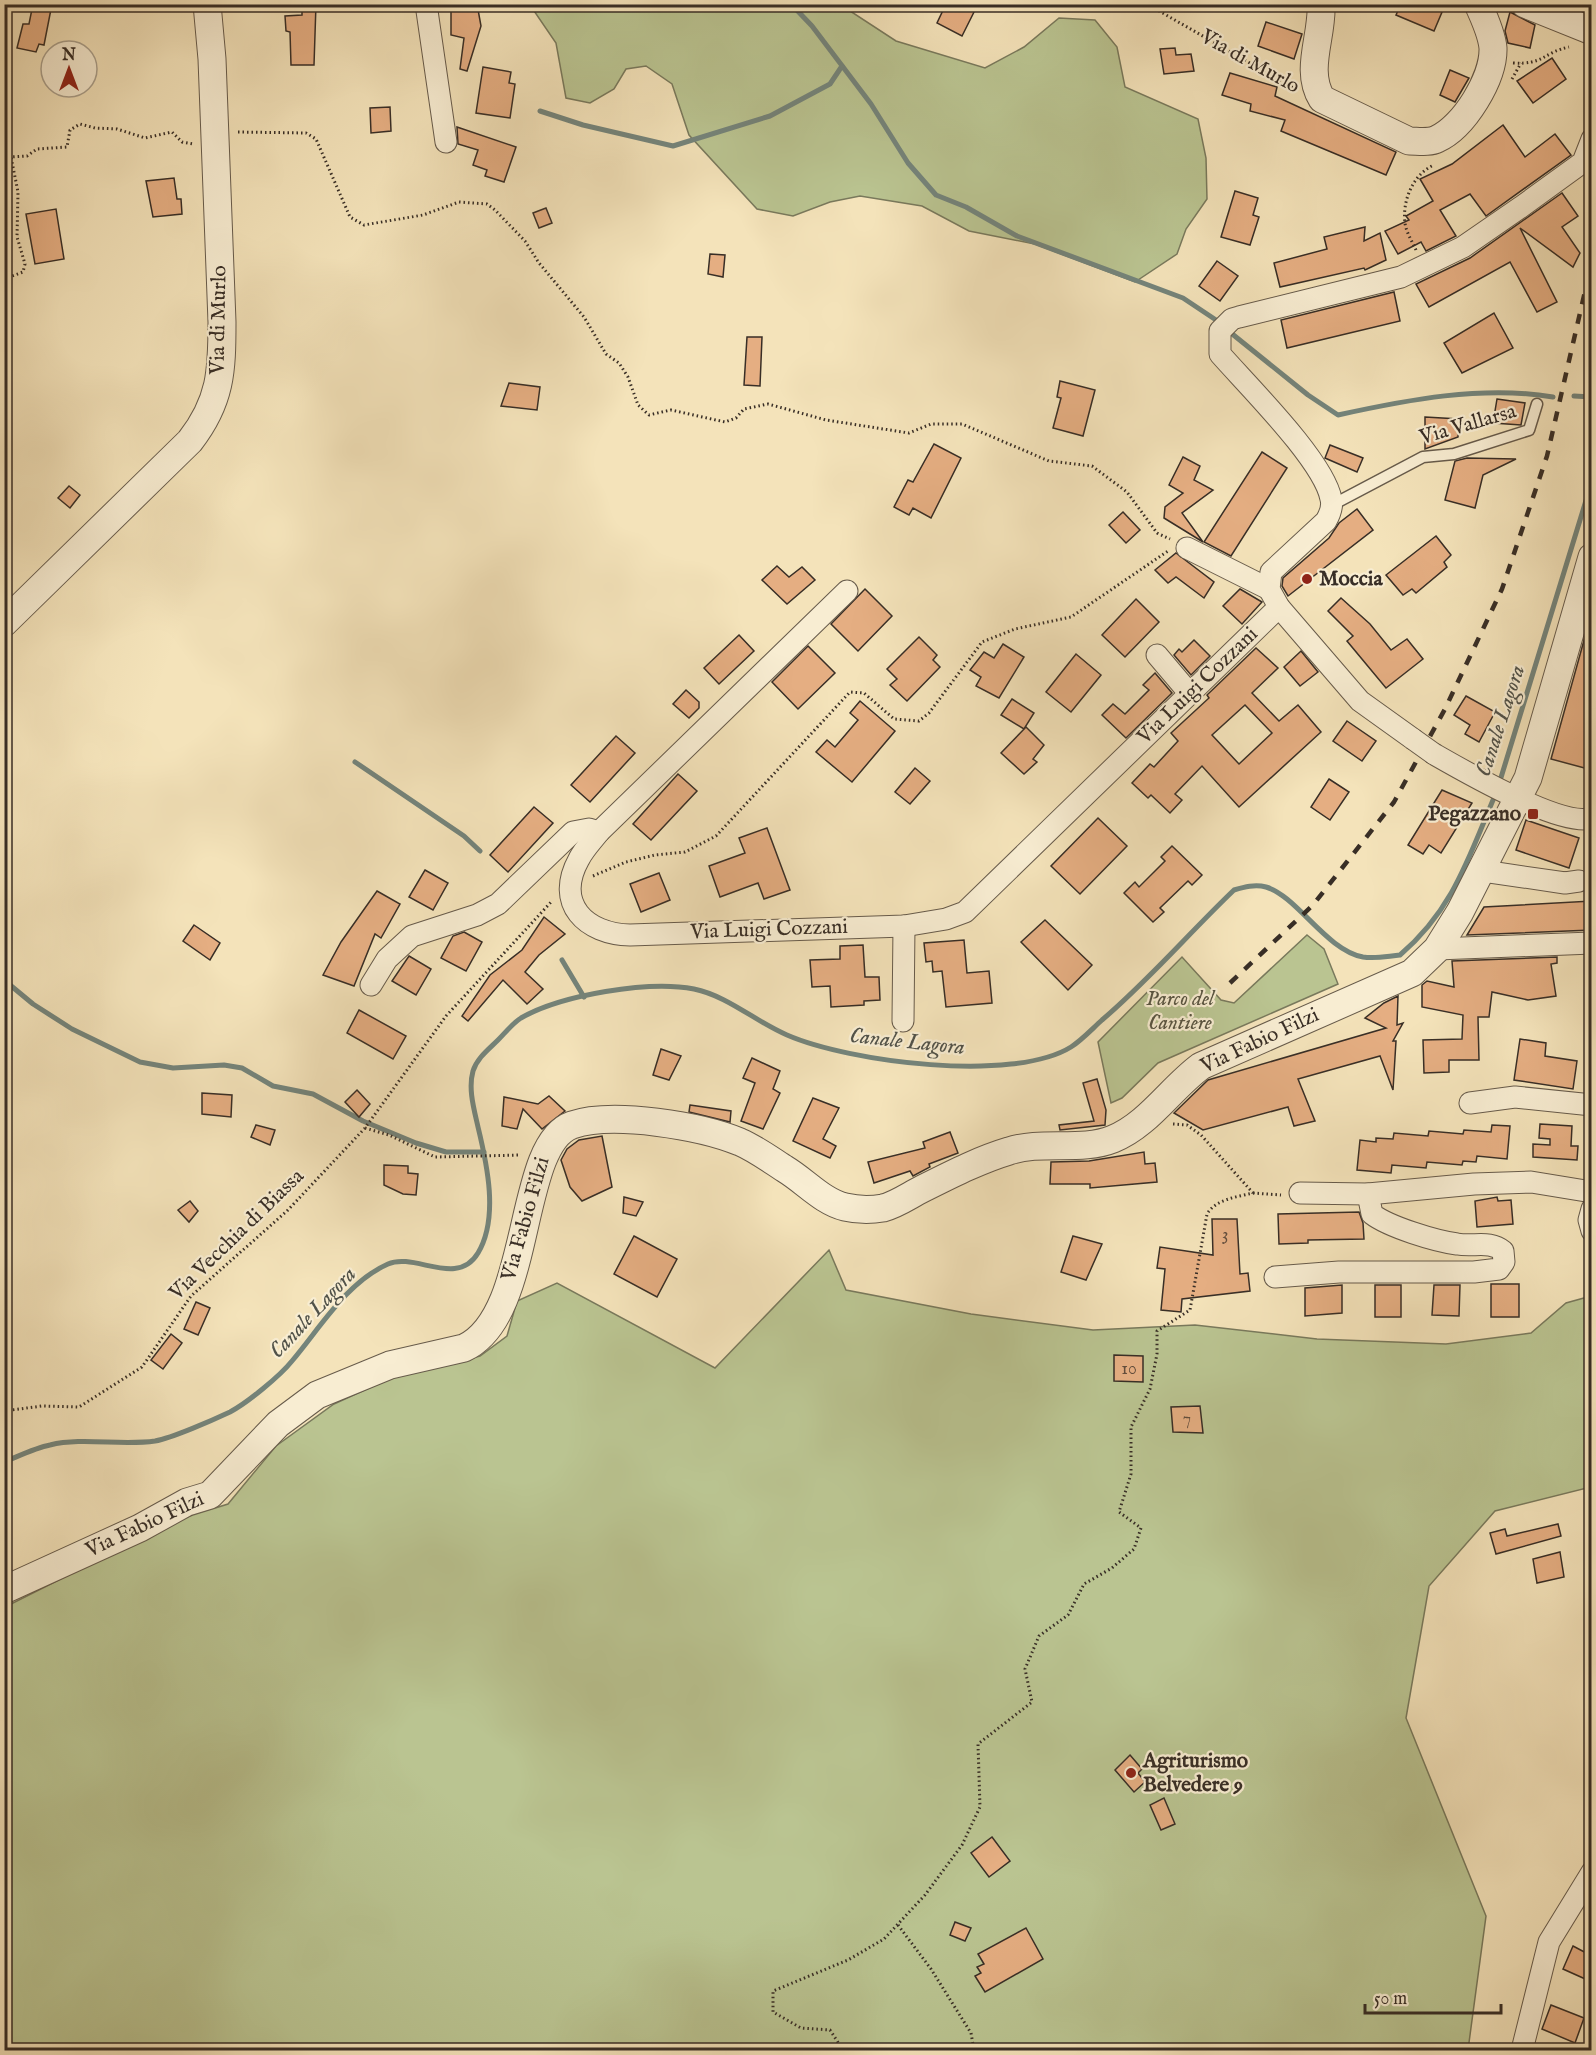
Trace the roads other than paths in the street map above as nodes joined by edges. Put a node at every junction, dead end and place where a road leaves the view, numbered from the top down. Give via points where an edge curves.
1 (207, 4) edge
2 (426, 4) edge
3 (1321, 4) edge
4 (1478, 4) edge
5 (1525, 4) edge
6 (1583, 39) edge
7 (1592, 139) edge
8 (447, 142) dead end
9 (1537, 404) dead end
10 (1332, 505) junction
11 (1187, 548) road end
12 (1592, 557) edge
13 (847, 591) dead end
14 (1587, 593) edge
15 (1274, 598) junction
16 (4, 623) edge
17 (1157, 655) dead end
18 (1190, 694) junction
19 (1515, 797) junction
20 (1584, 819) edge
21 (599, 832) junction
22 (1483, 871) junction
23 (1579, 881) dead end
24 (904, 926) junction
25 (1592, 943) edge
26 (1437, 949) junction
27 (371, 985) dead end
28 (903, 1022) dead end
29 (1470, 1103) dead end
30 (1592, 1105) edge
31 (1592, 1192) edge
32 (1300, 1193) road end
33 (1368, 1194) junction
34 (1592, 1209) edge
35 (1592, 1231) edge
36 (1275, 1277) dead end
37 (4, 1590) edge
38 (1592, 1872) edge
39 (1522, 2050) edge

1 - 16 street, Via di Murlo via 221,139 222,357 216,394 207,419 190,441
2 - 8 street
3 - 4 street, Via di Murlo via 1314,75 1322,99 1409,141 1437,140 1482,91 1493,48
5 - 6 street
7 - 10 street via 1583,162 1488,231 1424,268 1385,282 1239,317 1220,331 1220,354 1314,462
9 - 10 lane, Via Vallarsa via 1529,430 1454,454 1424,457
10 - 15 street via 1326,521 1272,572
11 - 15 street
12 - 14 street
13 - 21 street
14 - 19 street via 1528,778
15 - 18 street, Via Luigi Cozzani
15 - 19 street, bridge via 1360,701 1434,754
17 - 18 street
18 - 24 street, Via Luigi Cozzani via 973,905 946,919
19 - 20 street
19 - 22 street, Via Fabio Filzi
21 - 24 street, Via Luigi Cozzani via 579,858 571,886 573,907 593,928 609,934
21 - 27 street via 573,832 498,904 412,936 387,959
22 - 23 street via 1565,883
22 - 26 street, Via Fabio Filzi
24 - 28 street
25 - 26 street
26 - 37 street, Via Fabio Filzi via 1412,973 1201,1066 1144,1119 1113,1139 1011,1150 886,1207 864,1210 836,1205 742,1143 702,1129 607,1120 561,1130 542,1157 500,1310 474,1343 390,1365 317,1395 278,1424 210,1495 187,1502 140,1528
29 - 30 street via 1515,1097
31 - 33 street via 1531,1182
32 - 33 street
33 - 36 street via 1372,1214 1386,1224 1457,1244 1496,1245 1503,1251 1504,1262 1500,1269 1474,1272 1339,1272
34 - 35 street
38 - 39 street via 1549,1942

